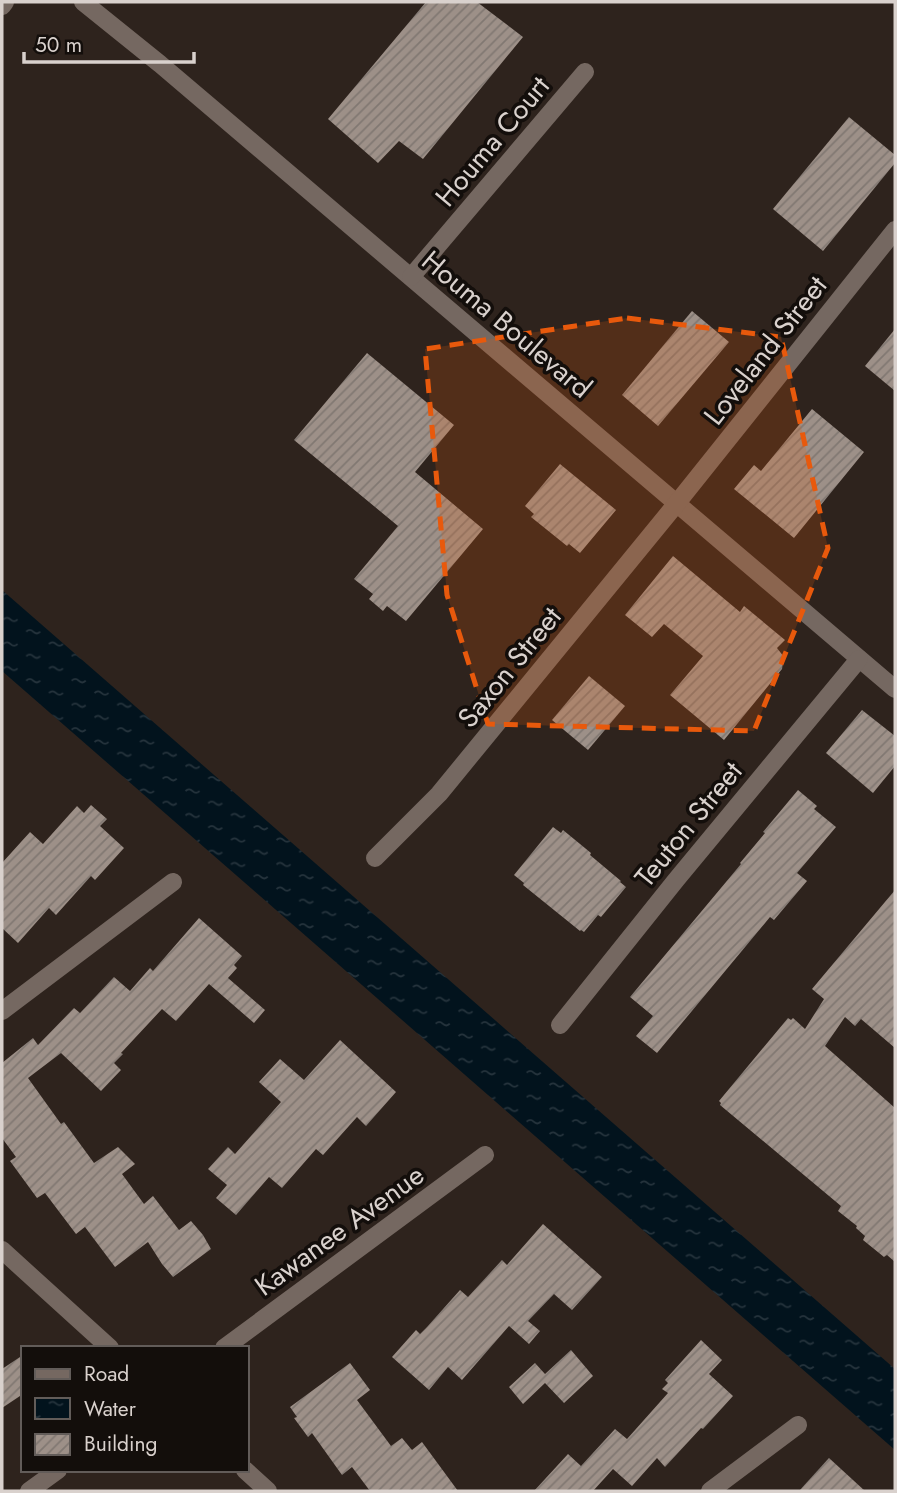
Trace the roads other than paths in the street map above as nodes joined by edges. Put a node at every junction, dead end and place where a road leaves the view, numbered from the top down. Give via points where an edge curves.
1 (5, 2) edge
2 (83, 2) edge
3 (2, 6) edge
4 (585, 72) dead end
5 (895, 230) edge
6 (411, 277) junction
7 (677, 503) junction
8 (859, 659) junction
9 (895, 689) edge
10 (375, 858) dead end
11 (173, 881) dead end
12 (2, 1011) edge
13 (561, 1026) dead end
14 (485, 1155) dead end
15 (2, 1250) edge
16 (108, 1346) edge
17 (228, 1346) edge
18 (798, 1425) dead end
19 (55, 1472) edge
20 (247, 1472) edge
21 (29, 1491) edge
22 (268, 1491) edge
23 (710, 1491) edge

1 - 3 street
2 - 6 street, Houma Boulevard
4 - 6 street, Houma Court
5 - 7 street, Loveland Street
6 - 7 street, Houma Boulevard
7 - 8 street, Houma Boulevard
7 - 10 street, Saxon Street via 439,794
8 - 9 street, Houma Boulevard
8 - 13 street, Teuton Street
11 - 12 street
14 - 17 street, Kawanee Avenue
15 - 16 street
18 - 23 street
19 - 21 street
20 - 22 street

